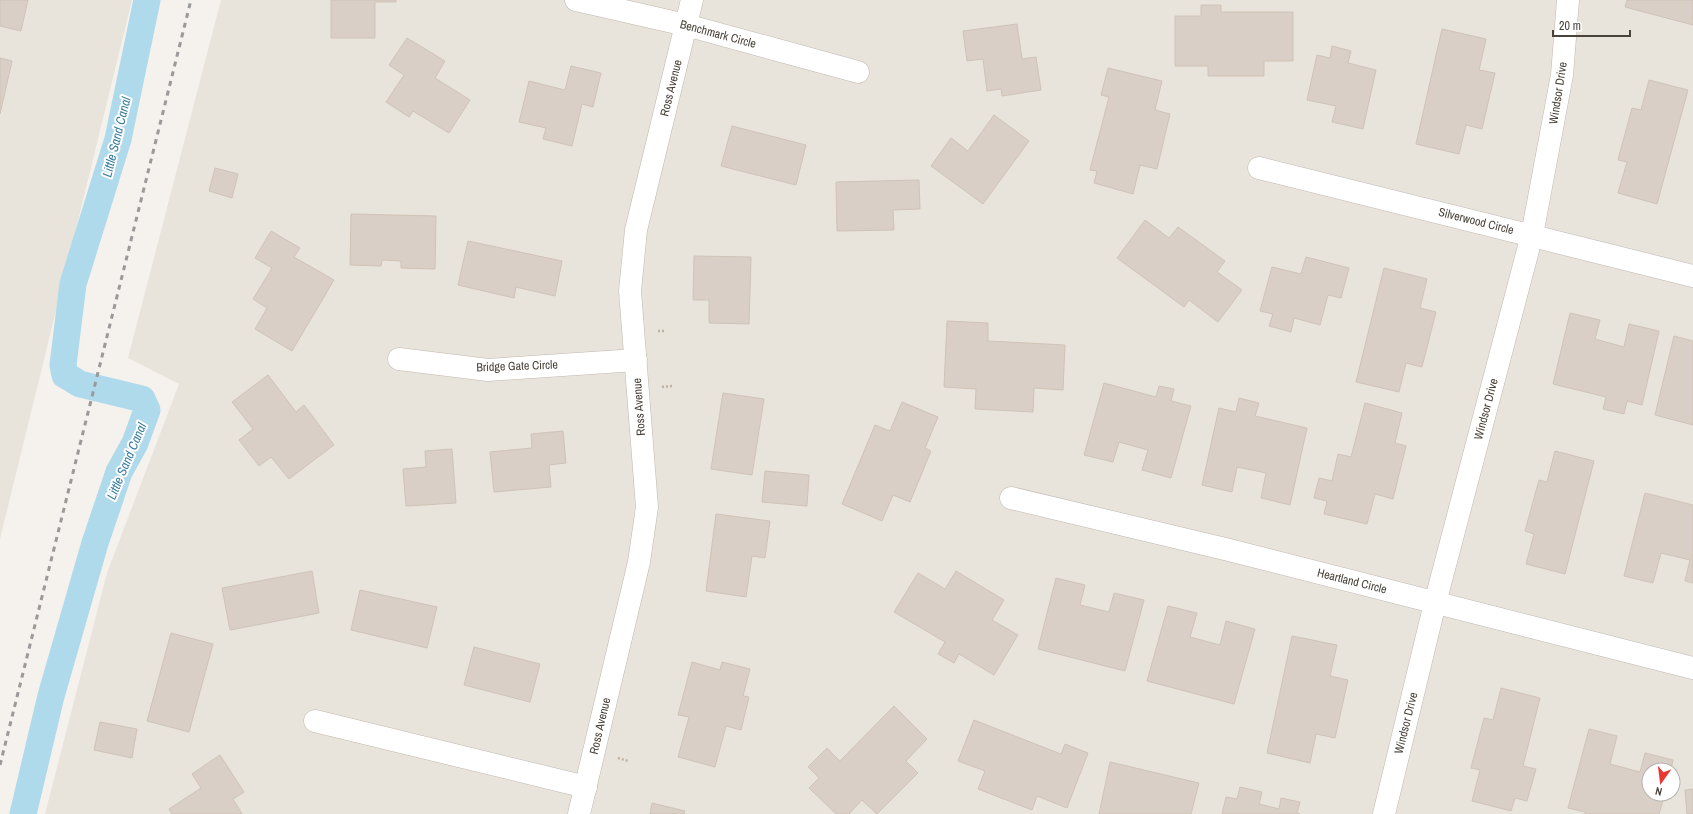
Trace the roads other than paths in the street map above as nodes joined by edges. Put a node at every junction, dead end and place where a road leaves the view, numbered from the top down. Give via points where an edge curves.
1 (576, 0) edge
2 (692, 0) edge
3 (1568, 0) edge
4 (686, 25) junction
5 (858, 72) dead end
6 (1259, 168) dead end
7 (1532, 235) junction
8 (1693, 276) edge
9 (399, 359) dead end
10 (636, 360) junction
11 (1011, 498) dead end
12 (1435, 603) junction
13 (1693, 668) edge
14 (315, 721) dead end
15 (586, 786) junction
16 (579, 814) edge
17 (1384, 814) edge

1 - 4 street, Benchmark Circle
2 - 4 street, Ross Avenue
3 - 7 street, Windsor Drive via 1562,75
4 - 5 street, Benchmark Circle
4 - 10 street, Ross Avenue via 636,230 630,291
6 - 7 street, Silverwood Circle
7 - 8 street, Silverwood Circle
7 - 12 street, Windsor Drive
9 - 10 street, Bridge Gate Circle via 488,370
10 - 15 street, Ross Avenue via 647,507 639,562
11 - 12 street, Heartland Circle
12 - 13 street, Heartland Circle
12 - 17 street, Windsor Drive
14 - 15 street
15 - 16 street, Ross Avenue

